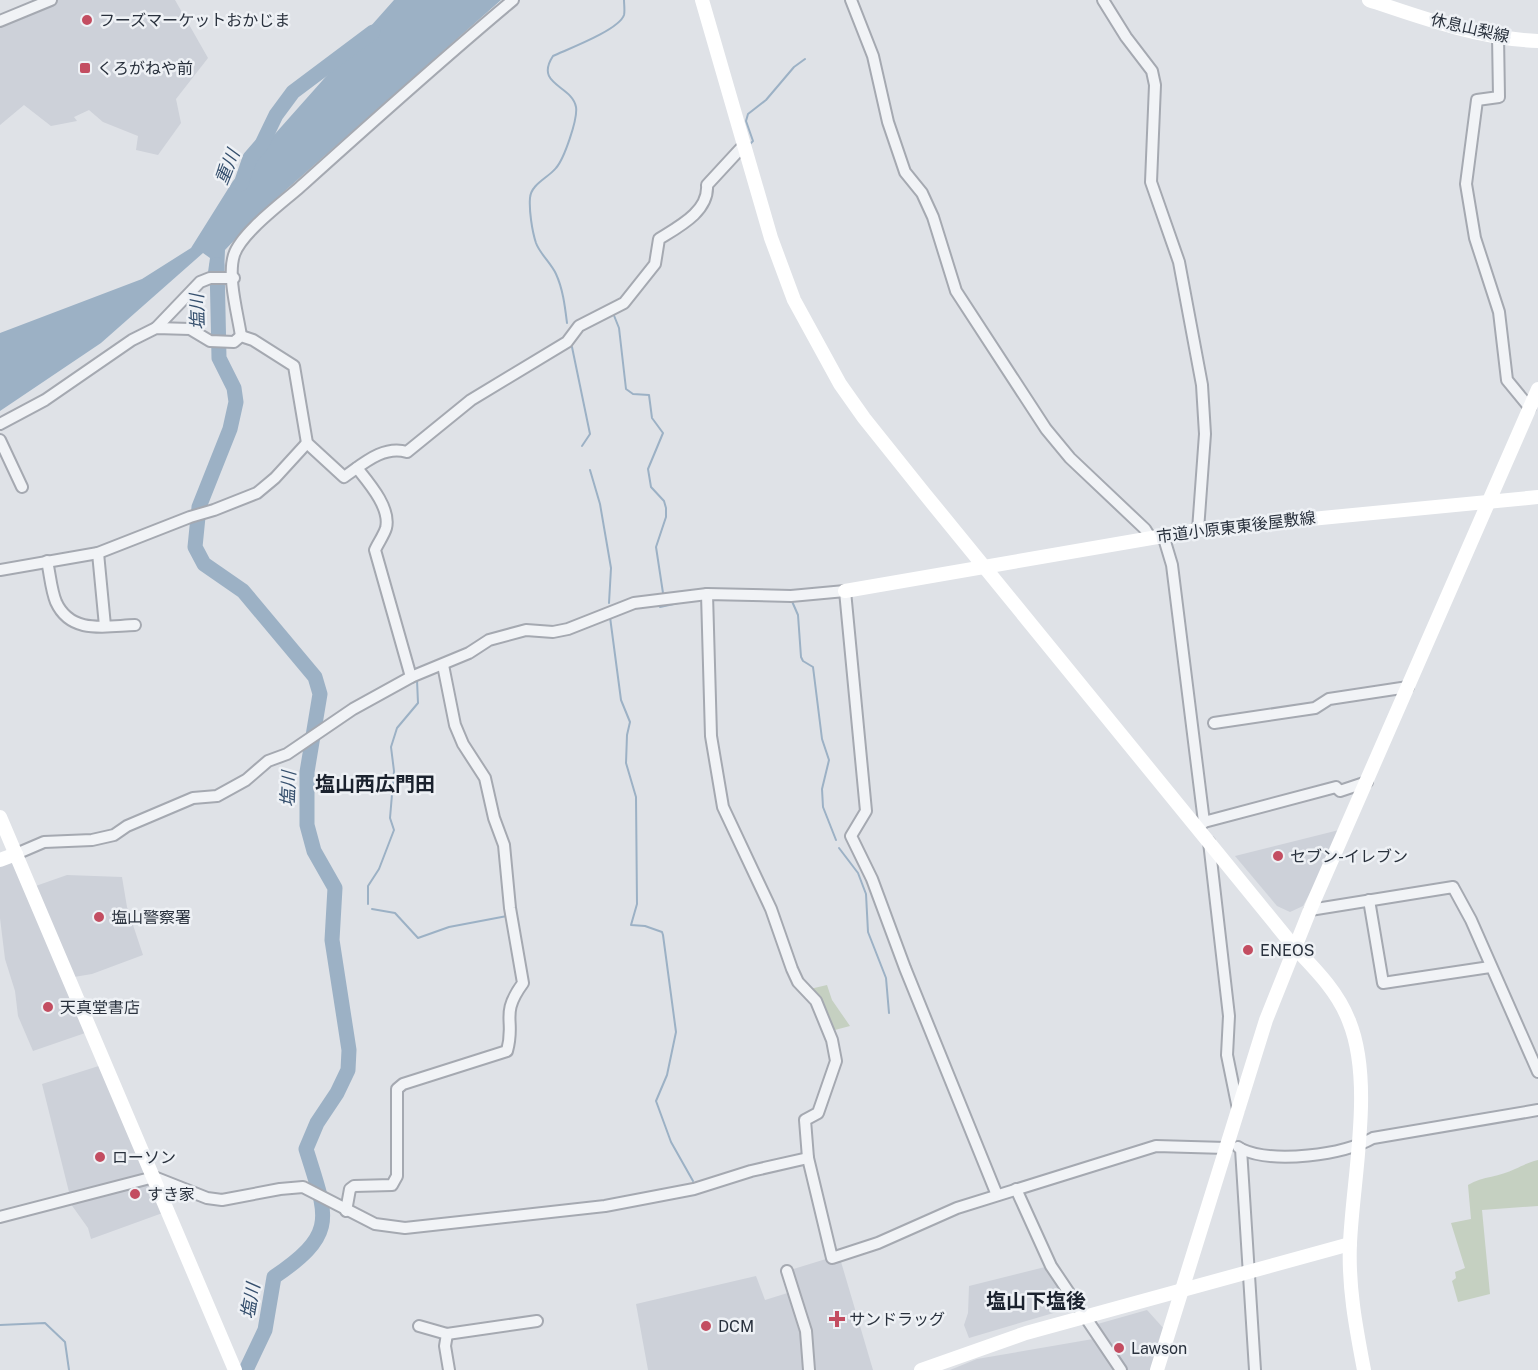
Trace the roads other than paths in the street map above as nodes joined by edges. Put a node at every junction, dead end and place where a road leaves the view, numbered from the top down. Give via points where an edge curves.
1 (51, 0) edge
2 (513, 0) edge
3 (702, 0) edge
4 (851, 0) edge
5 (1103, 0) edge
6 (1369, 0) edge
7 (0, 21) edge
8 (1498, 36) junction
9 (1538, 41) edge
10 (744, 146) junction
11 (234, 278) junction
12 (156, 328) junction
13 (238, 339) junction
14 (1538, 389) edge
15 (1530, 408) junction
16 (0, 424) edge
17 (0, 440) edge
18 (307, 443) junction
19 (357, 468) junction
20 (22, 487) dead end
21 (1538, 497) edge
22 (1489, 503) junction
23 (1198, 530) junction
24 (1156, 536) junction
25 (98, 553) junction
26 (47, 561) junction
27 (986, 569) junction
28 (0, 570) edge
29 (846, 591) junction
30 (707, 598) junction
31 (135, 625) dead end
32 (105, 626) junction
33 (443, 664) junction
34 (411, 677) junction
35 (1408, 687) junction
36 (1214, 723) dead end
37 (1367, 782) junction
38 (0, 817) edge
39 (1201, 825) junction
40 (1209, 841) junction
41 (16, 854) junction
42 (0, 860) edge
43 (1369, 900) junction
44 (1310, 910) junction
45 (1295, 948) junction
46 (1490, 967) junction
47 (1537, 1066) edge
48 (1238, 1110) junction
49 (1538, 1110) edge
50 (1227, 1145) junction
51 (1357, 1147) junction
52 (1241, 1149) junction
53 (808, 1158) junction
54 (153, 1177) junction
55 (1016, 1189) junction
56 (997, 1195) junction
57 (346, 1211) junction
58 (0, 1217) edge
59 (1350, 1244) junction
60 (1247, 1270) junction
61 (787, 1271) dead end
62 (1182, 1290) junction
63 (1084, 1317) junction
64 (537, 1321) dead end
65 (419, 1326) dead end
66 (447, 1334) junction
67 (235, 1370) edge
68 (449, 1370) edge
69 (809, 1370) edge
70 (921, 1370) edge
71 (1121, 1370) edge
72 (1157, 1370) edge
73 (1255, 1370) edge
74 (1364, 1370) edge

1 - 7 street
2 - 11 street via 258,225 233,257
3 - 10 street
4 - 24 street via 873,56 888,122 905,172 922,193 933,217 956,291 1046,429 1071,458
5 - 23 street via 1152,71 1155,85 1151,182 1179,262 1202,385 1205,434
6 - 8 street, 休息山梨線
8 - 9 street, 休息山梨線
8 - 15 street via 1499,97 1477,100 1466,184 1475,238 1500,312 1507,380
10 - 19 street via 707,185 704,204 660,239 655,264 624,303 579,326 567,342 471,400 407,452 396,449
10 - 27 street via 785,278 825,359 864,418
11 - 12 street via 200,282
11 - 13 street
12 - 13 street via 190,329 210,341
12 - 16 street via 45,400
13 - 18 street via 254,340 294,366
14 - 15 street
15 - 22 street
17 - 20 street
18 - 19 street via 344,477
18 - 25 street via 257,493
19 - 34 street via 376,492 384,513 387,527 375,550
21 - 22 street, 市道小原東東後屋敷線
22 - 23 street, 市道小原東東後屋敷線
22 - 35 street
23 - 24 street, 市道小原東東後屋敷線
24 - 27 street, 市道小原東東後屋敷線
24 - 39 street via 1172,565
25 - 26 street
25 - 32 street
26 - 28 street
26 - 32 street via 55,601 64,615 80,626
27 - 29 street, 市道小原東東後屋敷線
27 - 39 street
29 - 30 street
29 - 56 street via 866,811 851,836 872,879
30 - 33 street via 634,603 568,629 526,630 489,640
30 - 53 street via 711,736 723,807 771,909 798,982 816,1001 836,1061 818,1113 805,1120
31 - 32 street
33 - 34 street
33 - 57 street via 455,724 485,778 504,845 523,983 508,1007 507,1051 397,1089 398,1176 392,1185 354,1186
34 - 41 street via 217,795 193,798 114,835 44,842
35 - 36 street via 1329,699 1315,708
35 - 37 street
37 - 39 street
37 - 44 street
38 - 41 street
39 - 40 street
40 - 45 street
40 - 48 street via 1229,1016 1227,1054
41 - 42 street
41 - 54 street
43 - 44 street
43 - 46 street via 1453,887
43 - 46 street via 1383,983
44 - 45 street
45 - 48 street via 1266,1020
45 - 51 street via 1330,986 1350,1022 1360,1066
46 - 47 street
48 - 50 street
49 - 51 street via 1373,1138
50 - 52 street
50 - 55 street via 1156,1146
50 - 62 street
51 - 52 street via 1292,1156
51 - 59 street
52 - 60 street
53 - 56 street via 832,1258
53 - 57 street via 694,1190 562,1211 405,1228 375,1224
54 - 57 street via 222,1200 303,1187
54 - 58 street
54 - 67 street
55 - 56 street
55 - 63 street via 1051,1266
59 - 60 street
59 - 74 street via 1350,1291
60 - 62 street
60 - 73 street
61 - 69 street via 806,1331
62 - 63 street
62 - 72 street
63 - 70 street
63 - 71 street
64 - 66 street
65 - 66 street
66 - 68 street

